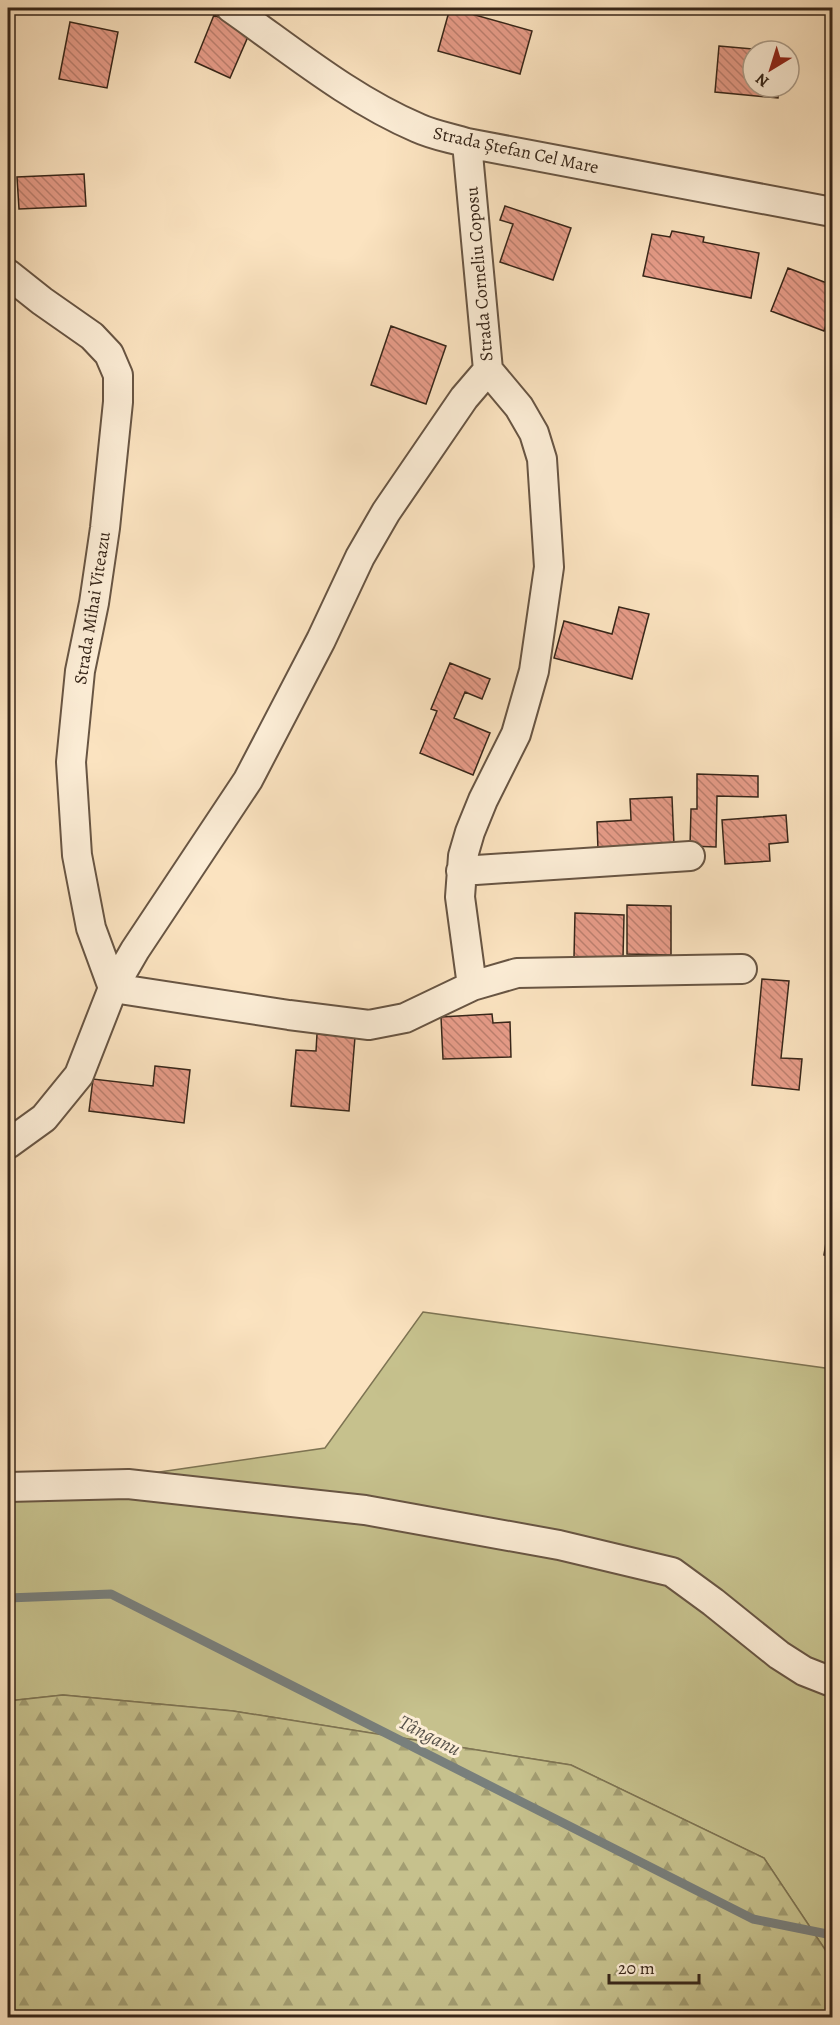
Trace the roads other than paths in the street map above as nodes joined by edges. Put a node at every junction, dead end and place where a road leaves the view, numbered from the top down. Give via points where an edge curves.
1 (231, 8) edge
2 (467, 143) junction
3 (832, 212) edge
4 (8, 274) edge
5 (488, 370) junction
6 (690, 856) dead end
7 (461, 871) junction
8 (742, 969) dead end
9 (472, 986) junction
10 (113, 988) junction
11 (8, 1144) edge
12 (8, 1487) edge
13 (832, 1682) edge

1 - 2 street, Strada Ștefan Cel Mare via 367,102 419,129
2 - 3 street, Strada Ștefan Cel Mare
2 - 5 street, Strada Corneliu Coposu
4 - 10 street, Strada Mihai Viteazu via 92,336 110,354 118,375 105,528 80,671 71,762 77,855 91,928
5 - 7 street, Strada Corneliu Coposu via 519,407 534,433 542,459 549,567 534,670 516,734 474,821
5 - 10 street via 386,512 248,780
6 - 7 street
7 - 9 street, Strada Corneliu Coposu via 460,897
8 - 9 street via 517,973
9 - 10 street via 405,1018 369,1025
10 - 11 street via 79,1075 44,1118
12 - 13 street via 128,1484 366,1510 559,1545 672,1572 779,1655

